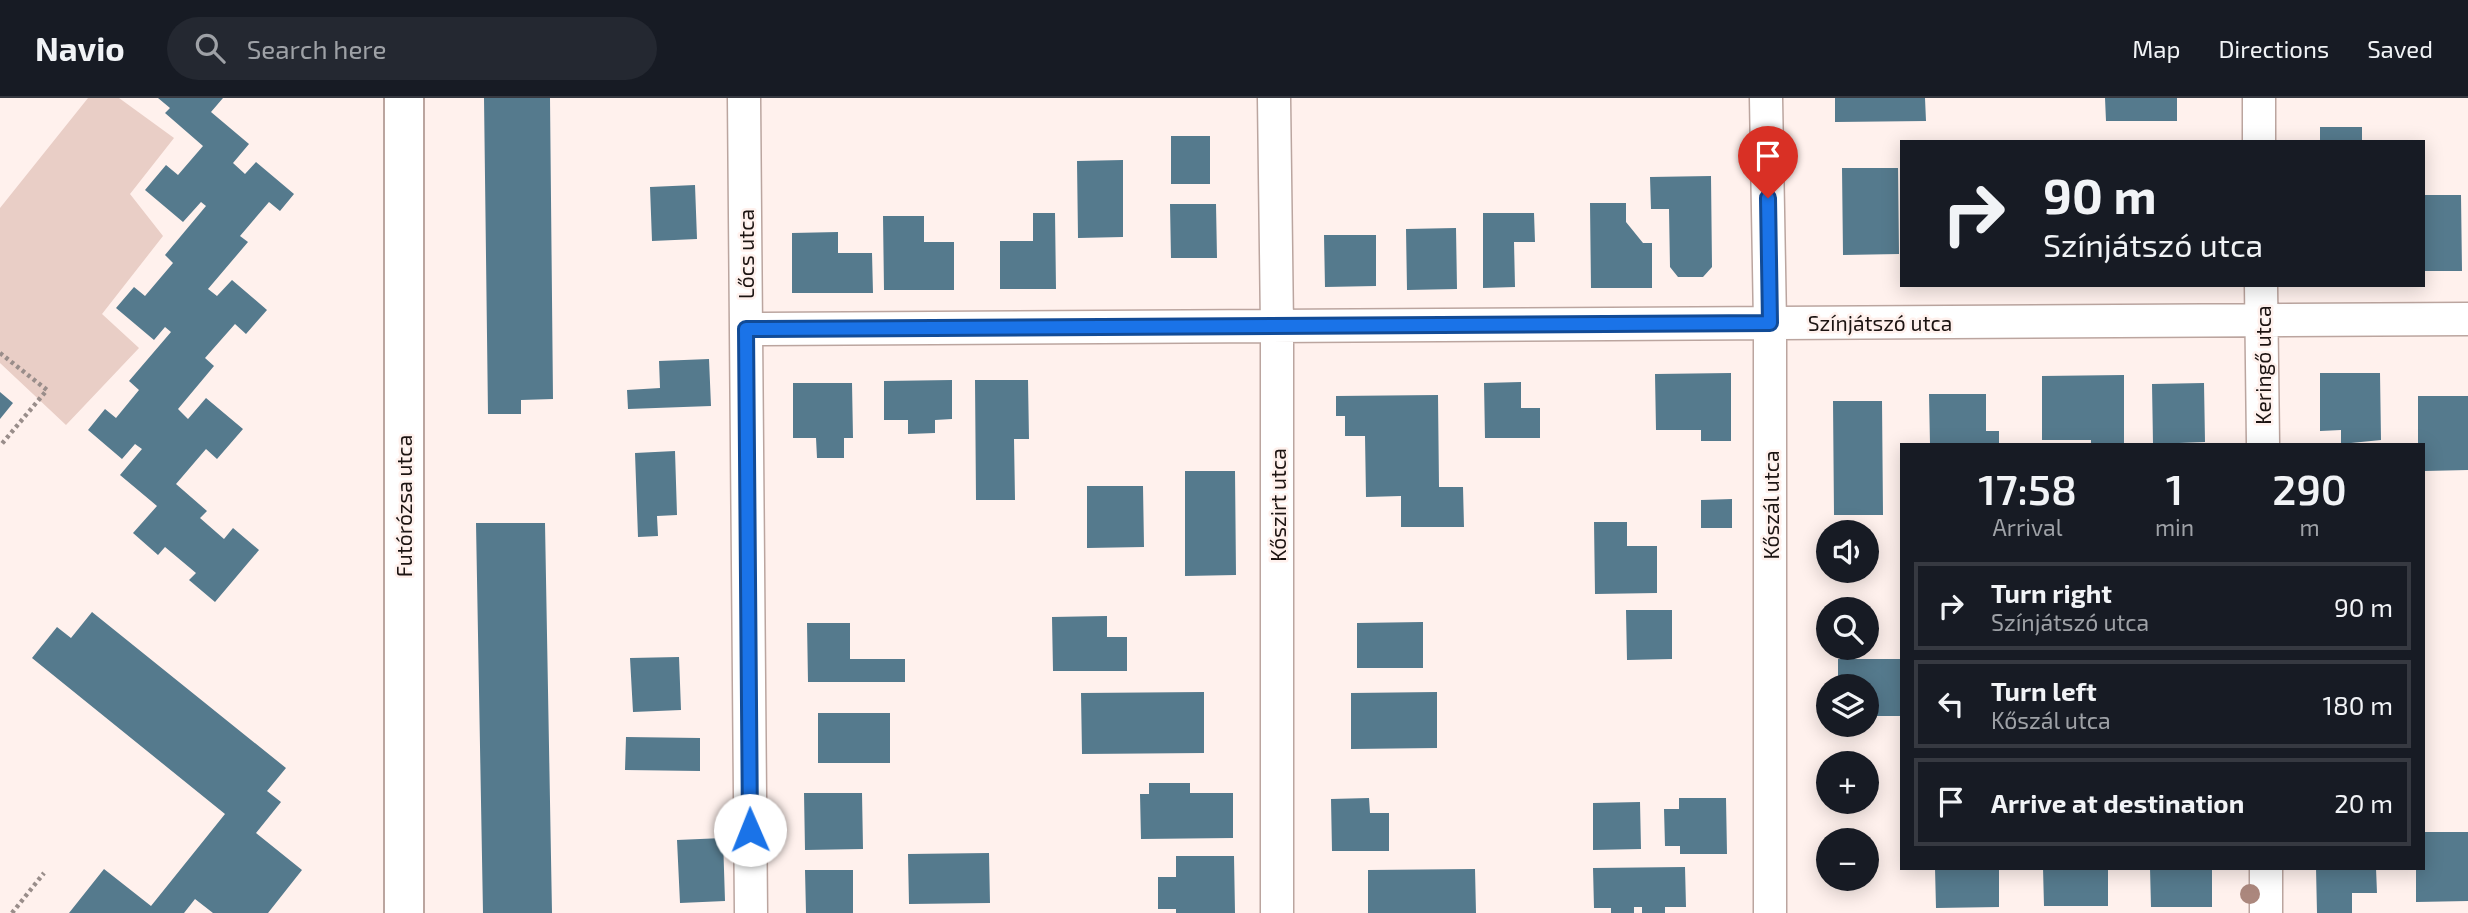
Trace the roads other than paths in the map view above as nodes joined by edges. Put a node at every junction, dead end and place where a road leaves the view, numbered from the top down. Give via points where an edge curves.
1 (404, 98) edge
2 (744, 98) edge
3 (1274, 98) edge
4 (1766, 98) edge
5 (2259, 98) edge
6 (2259, 140) edge
7 (2261, 287) edge
8 (2468, 319) edge
9 (2262, 320) junction
10 (1770, 323) junction
11 (1277, 326) junction
12 (746, 329) junction
13 (2263, 443) edge
14 (2266, 870) edge
15 (404, 913) edge
16 (751, 913) edge
17 (1277, 913) edge
18 (1770, 913) edge
19 (2266, 913) edge

1 - 15 street, Futórózsa utca
2 - 12 street, Lőcs utca
3 - 11 street, Kőszirt utca
4 - 10 street, Kőszál utca
5 - 6 street
7 - 9 street, Keringő utca
8 - 9 street, Színjátszó utca
9 - 10 street, Színjátszó utca
9 - 13 street, Keringő utca
10 - 11 street, Színjátszó utca
10 - 18 street, Kőszál utca
11 - 12 street, Színjátszó utca
11 - 17 street, Kőszirt utca
12 - 16 street, Lőcs utca
14 - 19 street

